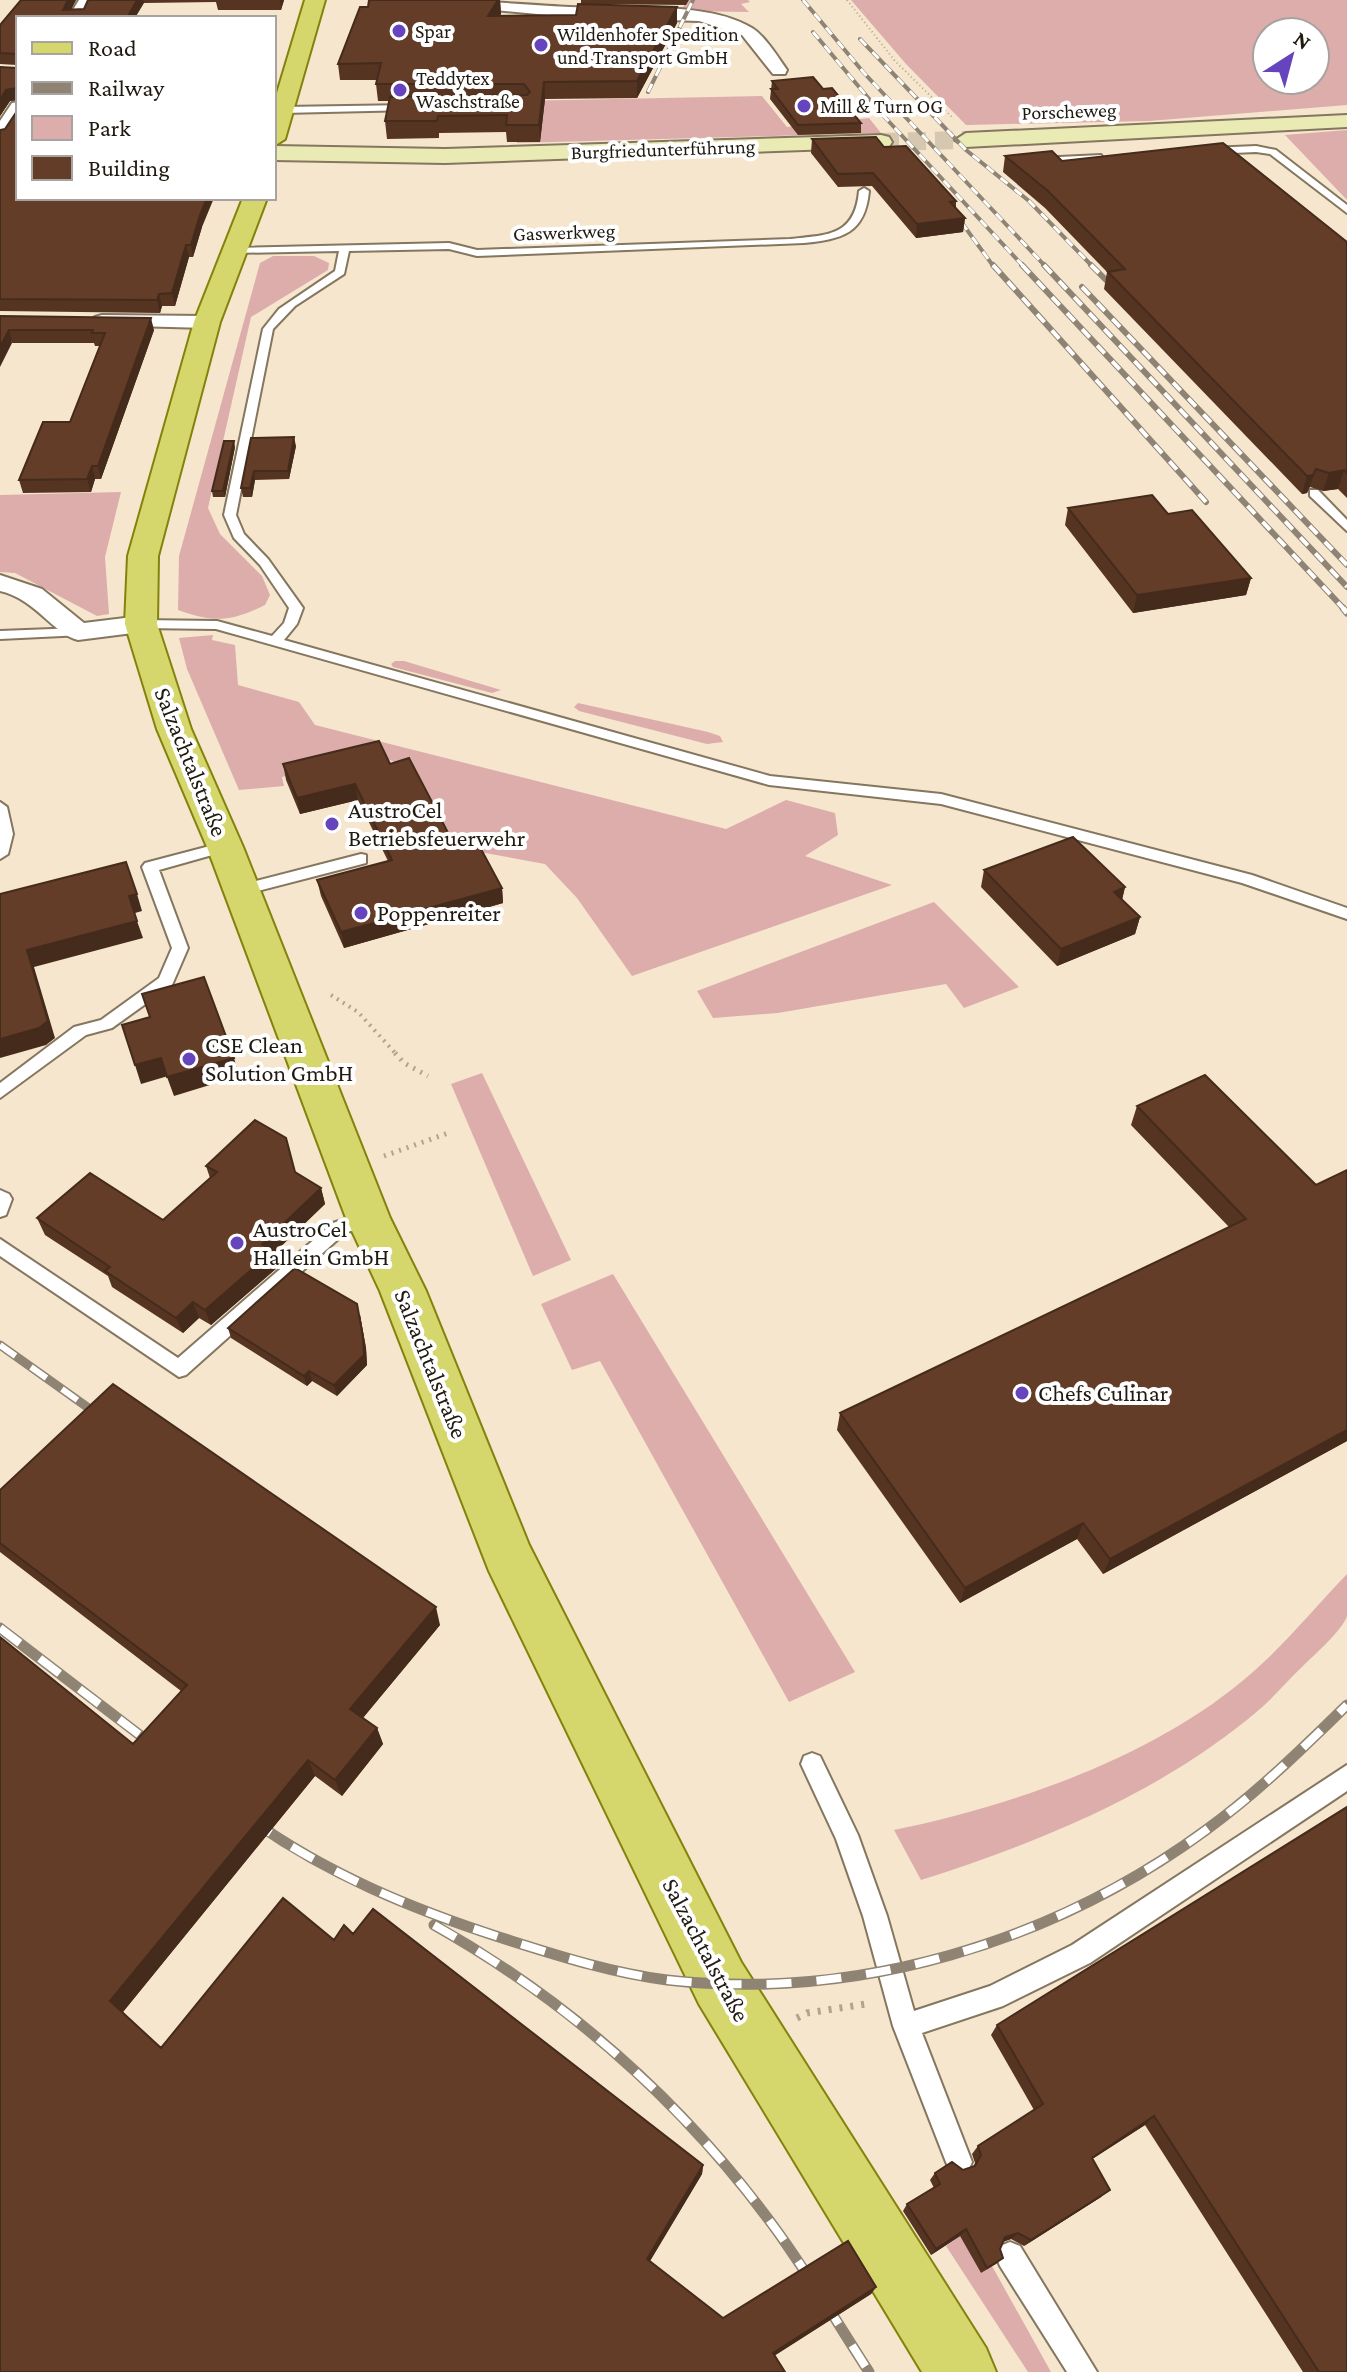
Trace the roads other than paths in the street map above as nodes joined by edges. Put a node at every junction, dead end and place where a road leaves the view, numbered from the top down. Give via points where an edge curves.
1 (315, 0) edge
2 (442, 0) edge
3 (779, 70) dead end
4 (424, 108) edge
5 (16, 110) edge
6 (283, 110) junction
7 (1347, 121) edge
8 (962, 132) tunnel mouth
9 (276, 133) edge
10 (0, 135) edge
11 (881, 142) tunnel mouth
12 (1196, 152) edge
13 (276, 153) edge
14 (445, 156) junction
15 (1107, 157) edge
16 (1033, 162) edge
17 (276, 168) edge
18 (864, 191) edge
19 (254, 200) edge
20 (1347, 210) edge
21 (236, 250) junction
22 (344, 250) junction
23 (81, 321) edge
24 (207, 322) junction
25 (1314, 493) edge
26 (1347, 527) edge
27 (0, 583) edge
28 (141, 624) junction
29 (78, 632) junction
30 (0, 635) edge
31 (276, 640) junction
32 (0, 807) edge
33 (225, 847) junction
34 (0, 854) edge
35 (361, 859) dead end
36 (242, 890) junction
37 (1347, 914) edge
38 (0, 1092) edge
39 (0, 1197) edge
40 (362, 1203) junction
41 (0, 1210) edge
42 (0, 1246) edge
43 (812, 1764) dead end
44 (1347, 1777) edge
45 (906, 2026) junction
46 (959, 2162) dead end
47 (1010, 2256) edge
48 (962, 2372) edge
49 (1083, 2372) edge

1 - 6 main road
2 - 3 street via 569,12 699,16 748,32
4 - 6 lane
5 - 10 street
6 - 9 main road
7 - 8 street
11 - 14 street, Burgfriedunterführung
12 - 20 lane via 1273,152
13 - 14 street, Burgfriedunterführung
14 - 17 street, Burgfriedunterführung
15 - 16 lane
18 - 22 lane, Gaswerkweg via 858,220 846,231 790,242 477,253 449,246
19 - 21 main road, Salzachtalstraße
21 - 22 lane, Gaswerkweg
21 - 24 main road, Salzachtalstraße
22 - 31 lane via 340,272 290,304 268,329 230,515 238,535 296,608
23 - 24 street
24 - 28 main road, Salzachtalstraße via 143,556
25 - 26 lane
27 - 29 street via 53,607
28 - 29 street
28 - 31 lane via 217,625
28 - 33 main road, Salzachtalstraße via 174,729
29 - 30 lane
31 - 37 lane via 769,780 941,799 1247,879
32 - 34 lane via 6,834
33 - 36 main road, Salzachtalstraße
33 - 38 lane via 150,867 180,948 166,981 106,1024 80,1031
35 - 36 lane
36 - 40 main road, Salzachtalstraße
39 - 41 lane
40 - 42 lane via 179,1369
40 - 48 main road, Salzachtalstraße via 403,1291 507,1554 694,1932
43 - 45 lane via 846,1835
44 - 45 lane via 1081,1954 994,1997
45 - 46 lane
47 - 49 lane

